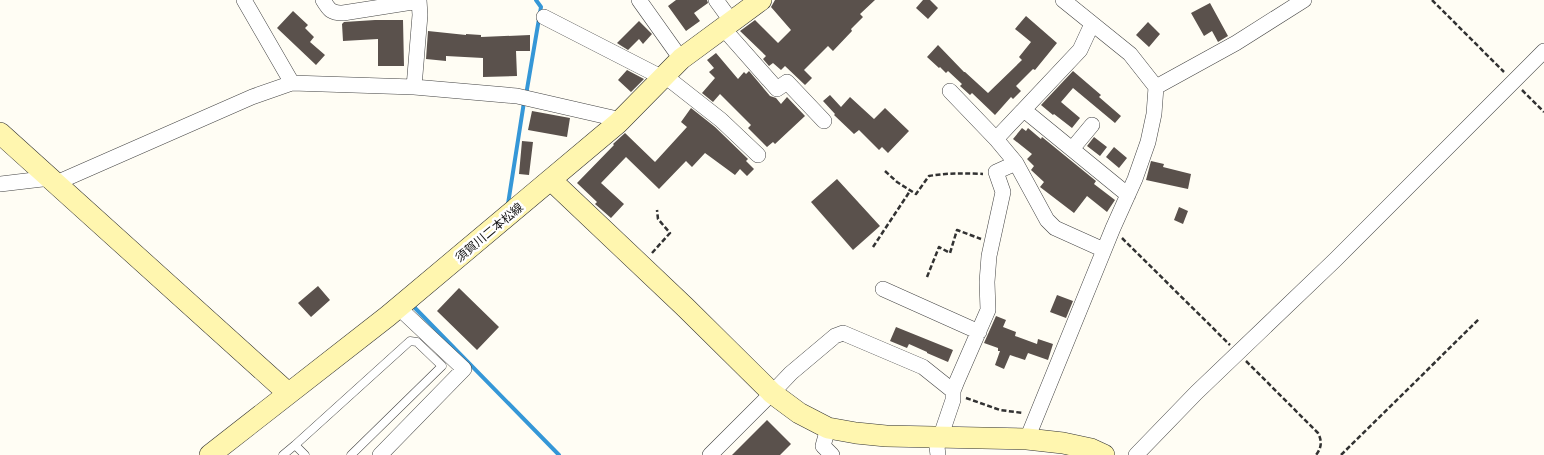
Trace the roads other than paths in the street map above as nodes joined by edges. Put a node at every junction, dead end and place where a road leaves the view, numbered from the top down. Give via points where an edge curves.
1 (244, 0) edge
2 (323, 0) edge
3 (419, 0) edge
4 (639, 0) edge
5 (716, 0) edge
6 (761, 0) edge
7 (1063, 0) edge
8 (1304, 0) edge
9 (1280, 7) edge
10 (544, 17) dead end
11 (1092, 24) junction
12 (727, 25) junction
13 (1544, 51) edge
14 (681, 59) junction
15 (664, 77) junction
16 (292, 83) junction
17 (414, 87) junction
18 (1156, 87) junction
19 (950, 91) dead end
20 (1024, 110) junction
21 (824, 122) dead end
22 (618, 123) junction
23 (1092, 125) dead end
24 (0, 133) edge
25 (996, 139) junction
26 (1072, 149) junction
27 (758, 155) dead end
28 (1016, 163) junction
29 (551, 180) junction
30 (54, 181) junction
31 (6, 183) edge
32 (0, 194) edge
33 (1128, 194) junction
34 (1104, 250) junction
35 (883, 289) dead end
36 (398, 307) junction
37 (979, 332) junction
38 (953, 391) junction
39 (288, 393) junction
40 (772, 393) junction
41 (828, 428) junction
42 (1027, 439) junction
43 (295, 445) junction
44 (939, 446) edge
45 (210, 455) edge
46 (283, 455) edge
47 (305, 455) edge
48 (351, 455) edge
49 (380, 455) edge
50 (710, 455) edge
51 (832, 455) edge
52 (1104, 455) edge
53 (1136, 455) edge

1 - 16 street
2 - 3 street via 335,13 343,13
3 - 17 street
4 - 14 street
5 - 12 street
6 - 12 street, 須賀川二本松線
7 - 11 street
8 - 9 street
9 - 18 street via 1236,43
10 - 15 street
11 - 18 street via 1130,54
11 - 20 street via 1080,50
12 - 14 street, 須賀川二本松線
12 - 21 street via 777,88 788,82
13 - 53 street
14 - 15 street, 須賀川二本松線
15 - 22 street, 須賀川二本松線
15 - 27 street via 722,120
16 - 17 street
16 - 30 street
17 - 22 street via 525,97 613,118
18 - 33 street via 1148,142
19 - 25 street
20 - 25 street
20 - 26 street
22 - 29 street, 須賀川二本松線
23 - 26 street
24 - 30 street
25 - 28 street
26 - 33 street
28 - 34 street via 1047,220 1055,228
28 - 37 street via 996,172 1004,192 989,256 988,310
29 - 36 street, 須賀川二本松線
29 - 40 street
30 - 31 street
30 - 39 street
31 - 32 street
33 - 34 street
34 - 42 street
35 - 37 street
36 - 39 street, 須賀川二本松線
36 - 49 street via 464,369
37 - 38 street
38 - 40 street via 924,367 843,333 790,372
38 - 44 street
39 - 45 street, 須賀川二本松線
40 - 41 street
40 - 50 street
41 - 44 street
41 - 51 street via 823,446
42 - 44 street
42 - 52 street via 1063,443
43 - 46 lane
43 - 47 lane
43 - 48 lane via 410,341 417,342 442,366

